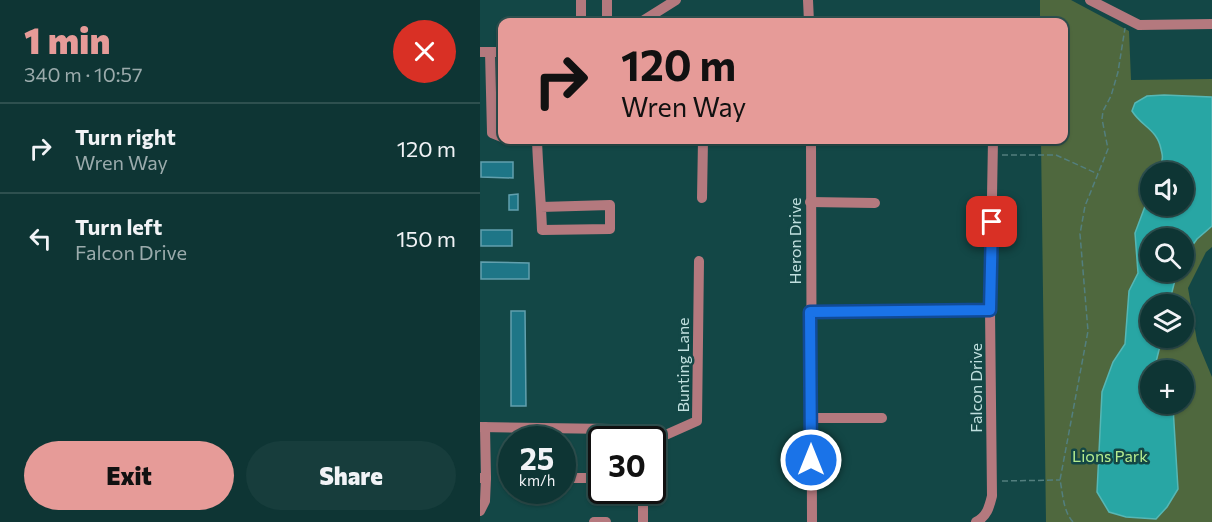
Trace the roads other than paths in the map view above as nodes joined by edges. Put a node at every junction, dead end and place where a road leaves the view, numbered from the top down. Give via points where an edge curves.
1 (581, 0) edge
2 (607, 0) edge
3 (676, 0) edge
4 (808, 0) edge
5 (1090, 0) edge
6 (581, 18) edge
7 (607, 18) edge
8 (647, 18) edge
9 (808, 18) edge
10 (1212, 24) edge
11 (485, 52) edge
12 (498, 135) edge
13 (537, 144) edge
14 (703, 144) edge
15 (810, 144) edge
16 (993, 144) edge
17 (702, 198) dead end
18 (810, 202) junction
19 (875, 203) dead end
20 (541, 207) junction
21 (699, 261) dead end
22 (990, 310) junction
23 (810, 312) junction
24 (811, 418) junction
25 (882, 418) dead end
26 (482, 427) edge
27 (498, 429) edge
28 (666, 435) edge
29 (483, 478) edge
30 (482, 504) edge
31 (643, 504) edge
32 (594, 522) edge
33 (606, 522) edge
34 (643, 522) edge
35 (812, 522) edge
36 (976, 522) edge

1 - 6 street
2 - 7 street
3 - 8 street
4 - 9 street
5 - 10 street via 1139,25
11 - 12 street via 492,133
13 - 20 street
14 - 17 street
15 - 18 street, Heron Drive
16 - 22 street, Falcon Drive
18 - 19 street
18 - 23 street, Heron Drive
20 - 20 street via 542,230 610,229 610,205
21 - 28 street, Bunting Lane via 697,421
22 - 23 street
22 - 36 street, Falcon Drive via 992,496 989,509
23 - 24 street, Heron Drive
24 - 25 street
24 - 35 street, Heron Drive
26 - 27 street
26 - 29 street
29 - 30 street
31 - 34 street
32 - 33 street

